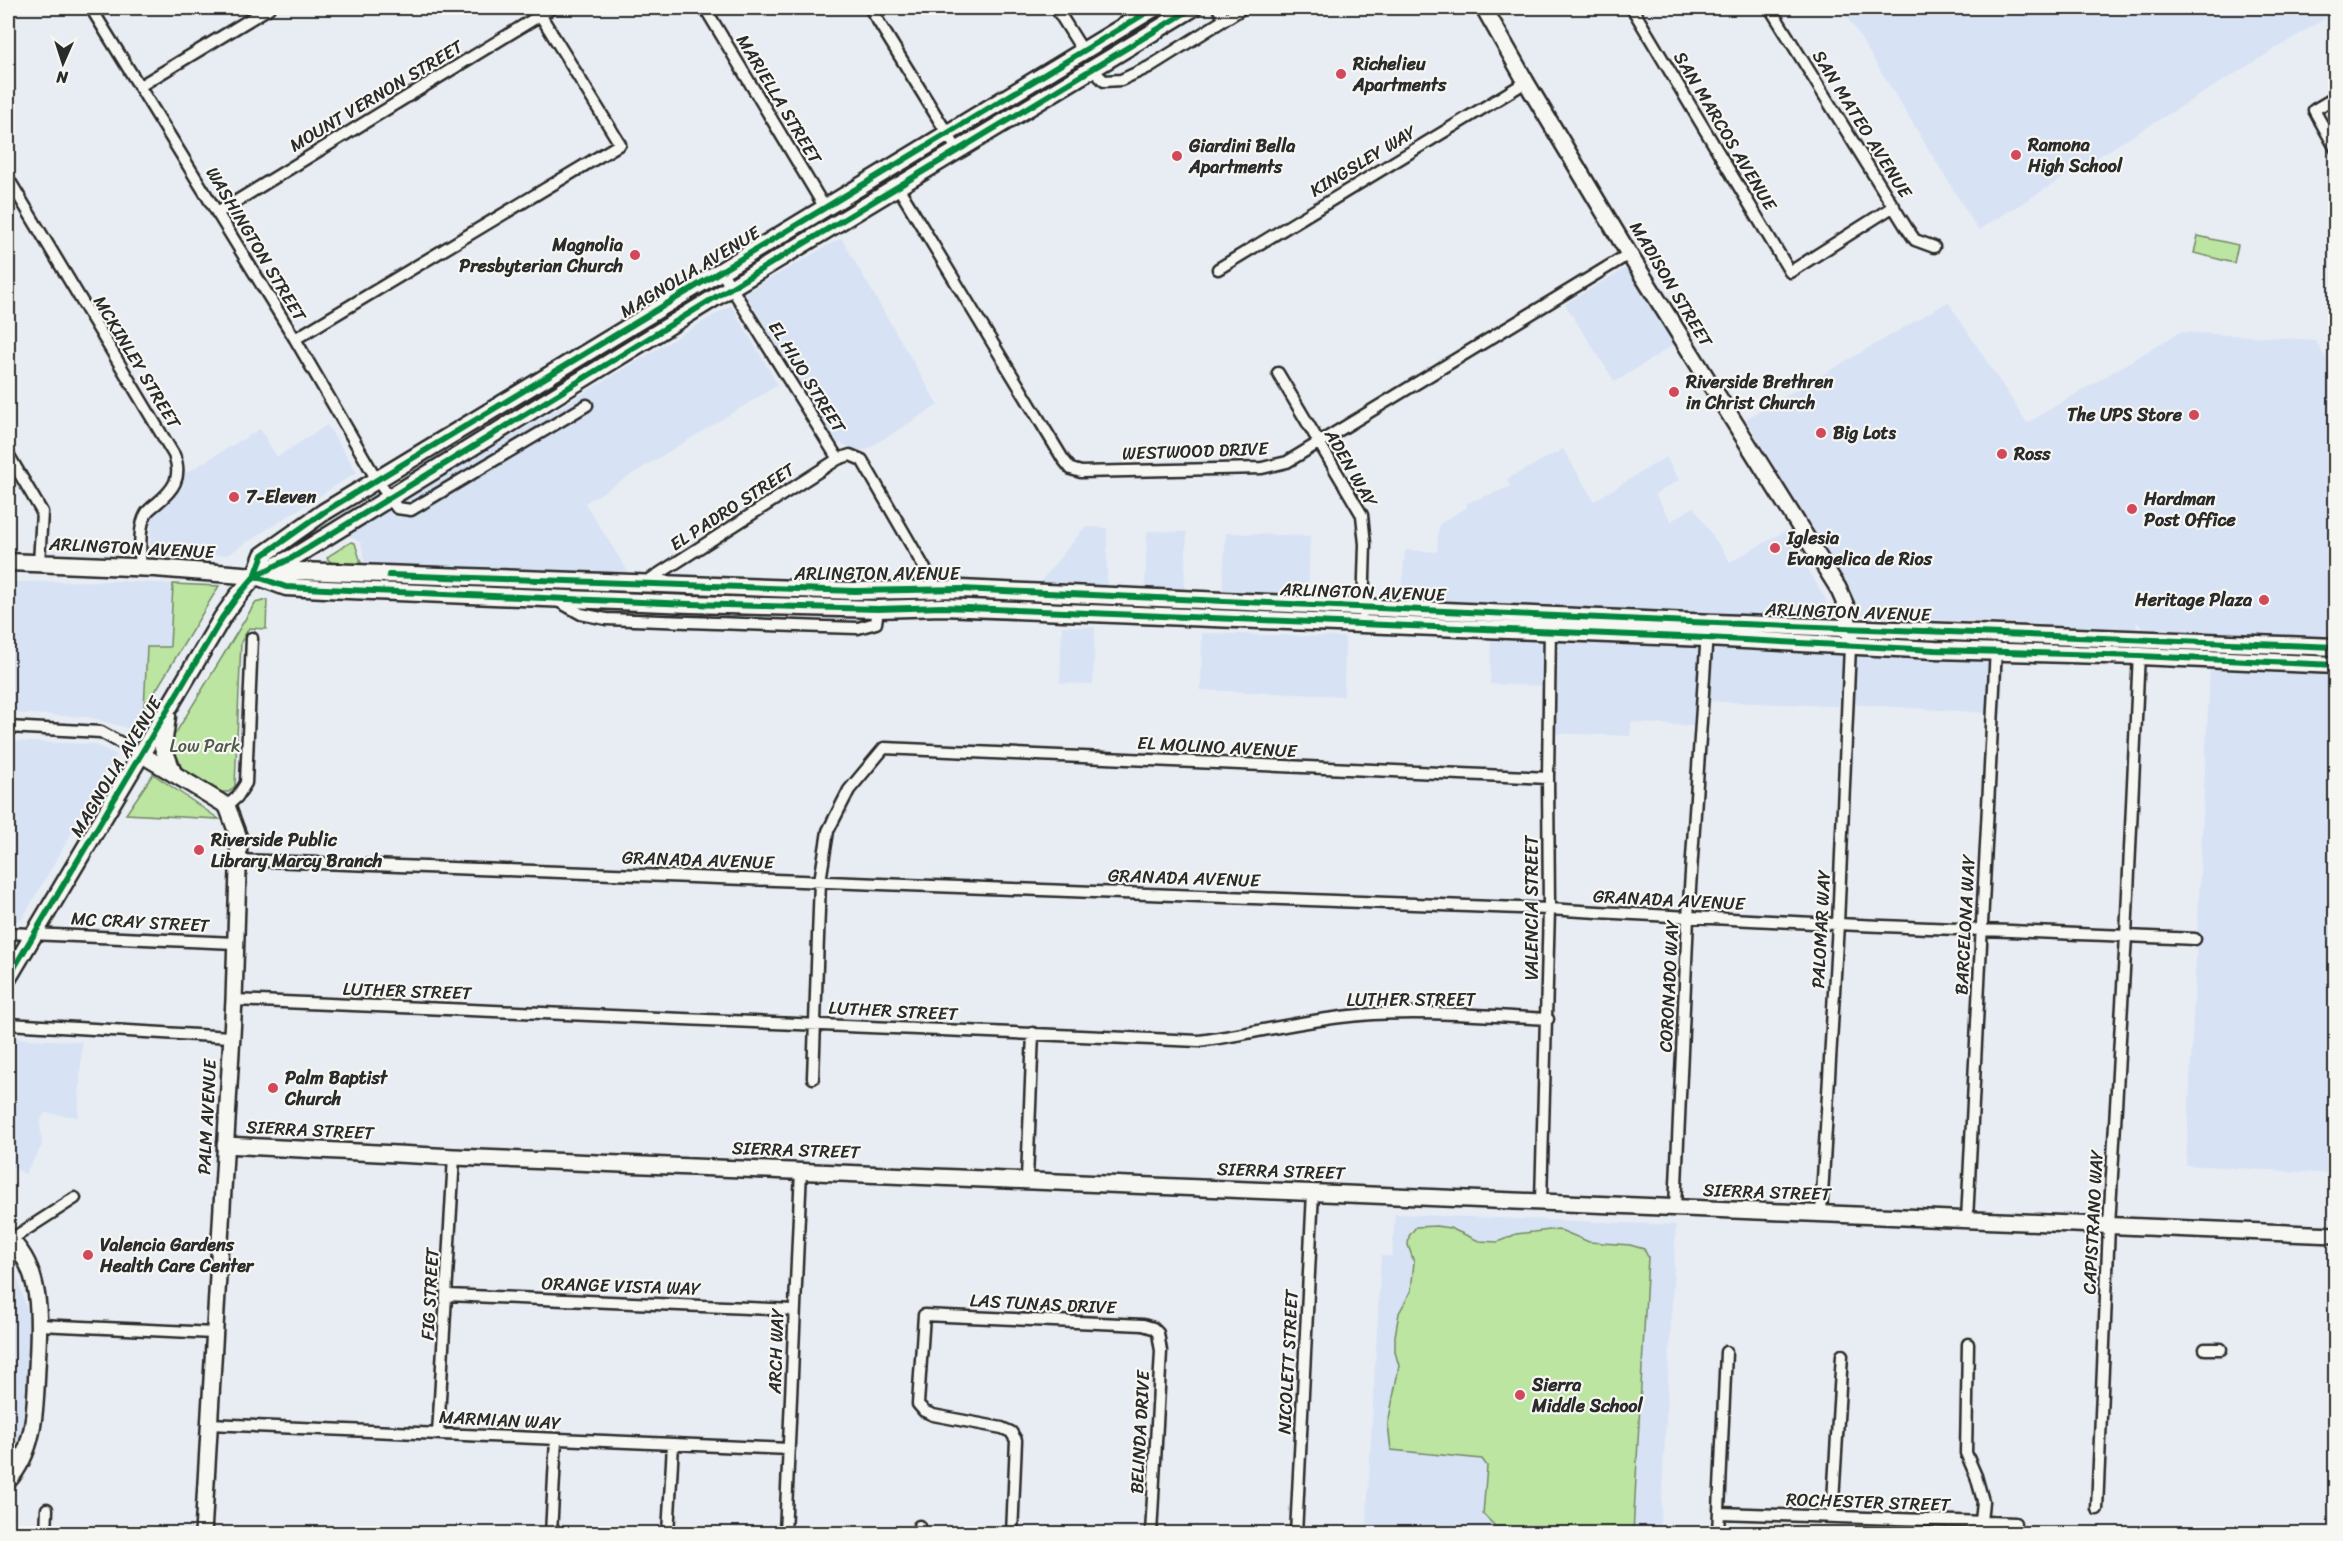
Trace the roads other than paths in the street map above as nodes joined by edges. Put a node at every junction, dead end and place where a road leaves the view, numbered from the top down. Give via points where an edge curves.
1 (91, 8) edge
2 (269, 8) edge
3 (552, 8) edge
4 (705, 8) edge
5 (870, 8) edge
6 (1056, 8) edge
7 (1154, 8) edge
8 (1193, 8) edge
9 (1218, 8) edge
10 (1242, 8) edge
11 (1484, 8) edge
12 (1632, 8) edge
13 (1770, 8) edge
14 (538, 11) edge
15 (1224, 18) junction
16 (1083, 51) junction
17 (1092, 69) junction
18 (1526, 82) junction
19 (140, 86) junction
20 (2336, 97) edge
21 (947, 134) junction
22 (2336, 149) edge
23 (958, 151) junction
24 (8, 178) edge
25 (898, 186) junction
26 (1894, 206) junction
27 (825, 208) junction
28 (217, 213) junction
29 (1934, 247) dead end
30 (1629, 254) junction
31 (1218, 269) dead end
32 (721, 271) junction
33 (732, 287) junction
34 (295, 339) junction
35 (1278, 373) dead end
36 (587, 405) dead end
37 (1319, 445) junction
38 (8, 454) edge
39 (838, 459) junction
40 (377, 480) junction
41 (390, 499) junction
42 (320, 541) junction
43 (8, 562) edge
44 (39, 563) junction
45 (140, 567) junction
46 (327, 572) junction
47 (255, 576) junction
48 (643, 584) junction
49 (938, 589) junction
50 (554, 598) junction
51 (690, 604) junction
52 (1363, 606) junction
53 (942, 607) junction
54 (878, 609) junction
55 (1550, 615) junction
56 (690, 622) junction
57 (1362, 624) junction
58 (1848, 627) junction
59 (1707, 631) junction
60 (1550, 633) junction
61 (1997, 633) junction
62 (252, 638) dead end
63 (1850, 646) junction
64 (2336, 647) edge
65 (2139, 648) junction
66 (1996, 652) junction
67 (2336, 665) edge
68 (168, 709) junction
69 (8, 727) edge
70 (141, 754) junction
71 (173, 773) junction
72 (1548, 778) junction
73 (227, 806) junction
74 (239, 860) junction
75 (820, 881) junction
76 (1550, 909) junction
77 (1688, 918) junction
78 (1838, 924) junction
79 (1981, 929) junction
80 (8, 933) edge
81 (33, 934) junction
82 (2126, 936) junction
83 (2195, 939) dead end
84 (235, 943) junction
85 (8, 978) edge
86 (234, 1000) junction
87 (1548, 1019) junction
88 (813, 1023) junction
89 (8, 1024) edge
90 (1033, 1034) junction
91 (231, 1037) junction
92 (813, 1078) dead end
93 (225, 1145) junction
94 (454, 1157) junction
95 (801, 1170) junction
96 (1027, 1179) junction
97 (1313, 1192) junction
98 (75, 1198) dead end
99 (1541, 1201) junction
100 (1675, 1207) junction
101 (1821, 1213) junction
102 (1967, 1220) junction
103 (2109, 1226) junction
104 (2336, 1235) edge
105 (9, 1239) edge
106 (447, 1295) junction
107 (793, 1310) junction
108 (39, 1325) junction
109 (214, 1333) junction
110 (1158, 1333) joint
111 (1968, 1344) dead end
112 (2205, 1349) dead end
113 (2221, 1349) dead end
114 (1726, 1352) dead end
115 (1842, 1355) dead end
116 (208, 1424) junction
117 (438, 1434) junction
118 (556, 1439) junction
119 (673, 1444) junction
120 (789, 1449) junction
121 (8, 1481) edge
122 (47, 1509) dead end
123 (2097, 1509) dead end
124 (1719, 1513) junction
125 (1833, 1517) junction
126 (1981, 1522) junction
127 (2015, 1523) dead end
128 (46, 1533) edge
129 (202, 1533) edge
130 (551, 1533) edge
131 (668, 1533) edge
132 (785, 1533) edge
133 (1012, 1533) edge
134 (1151, 1533) edge
135 (1296, 1533) edge
136 (1718, 1533) edge

1 - 19 street, WASHINGTON STREET
2 - 19 street
3 - 14 street, MOUNT VERNON STREET
4 - 27 street, MARIELLA STREET
5 - 21 street
6 - 16 street
7 - 16 main road, MAGNOLIA AVENUE
8 - 17 main road, MAGNOLIA AVENUE
9 - 15 street
10 - 15 street
11 - 18 street, MADISON STREET
12 - 26 street, SAN MARCOS AVENUE via 1790,272
13 - 26 street, SAN MATEO AVENUE
14 - 28 street, MOUNT VERNON STREET
14 - 34 street via 620,144
15 - 17 street via 1121,80 1104,81
16 - 21 main road, MAGNOLIA AVENUE
17 - 23 main road, MAGNOLIA AVENUE
18 - 30 street, MADISON STREET
18 - 31 street, KINGSLEY WAY
19 - 28 street, WASHINGTON STREET
20 - 22 street via 2314,110
21 - 23 street
21 - 27 main road, MAGNOLIA AVENUE
23 - 25 main road, MAGNOLIA AVENUE
24 - 45 street, MCKINLEY STREET via 178,465 173,488 147,512 143,522
25 - 33 main road, MAGNOLIA AVENUE
25 - 37 street, WESTWOOD DRIVE via 1071,469 1081,472 1262,468 1287,462
26 - 29 street, SAN MATEO AVENUE via 1915,240
27 - 32 main road, MAGNOLIA AVENUE
28 - 34 street, WASHINGTON STREET
30 - 37 street, WESTWOOD DRIVE
30 - 58 street, MADISON STREET via 1838,588 1846,606
32 - 33 street, EL HIJO STREET
32 - 40 main road, MAGNOLIA AVENUE
33 - 39 street, EL HIJO STREET
33 - 41 main road, MAGNOLIA AVENUE
34 - 40 street, WASHINGTON STREET
35 - 37 street, ADEN WAY
36 - 41 street via 411,510 397,508
37 - 52 street, ADEN WAY via 1362,515
38 - 44 street via 42,512
39 - 48 street, EL PADRO STREET
39 - 49 street, EL HIJO STREET via 850,456 862,460
40 - 41 street, WASHINGTON STREET
40 - 47 main road, MAGNOLIA AVENUE via 263,555
41 - 42 main road, MAGNOLIA AVENUE
42 - 46 main road via 318,561
42 - 47 main road, MAGNOLIA AVENUE
43 - 44 main road, ARLINGTON AVENUE
44 - 45 main road, ARLINGTON AVENUE
45 - 47 main road, ARLINGTON AVENUE
46 - 47 main road, ARLINGTON AVENUE
46 - 48 main road, ARLINGTON AVENUE
47 - 50 main road, ARLINGTON AVENUE via 286,587
47 - 68 main road, MAGNOLIA AVENUE via 222,618
48 - 49 main road, ARLINGTON AVENUE via 855,591
49 - 52 main road, ARLINGTON AVENUE
49 - 53 street, EL HIJO STREET
50 - 51 main road, ARLINGTON AVENUE
50 - 56 street via 581,615
51 - 54 main road, ARLINGTON AVENUE
51 - 56 street
52 - 55 main road, ARLINGTON AVENUE
52 - 57 street, ADEN WAY
53 - 54 main road, ARLINGTON AVENUE
53 - 57 main road, ARLINGTON AVENUE
54 - 56 street via 876,623 858,628
55 - 59 main road, ARLINGTON AVENUE
55 - 60 street, VALENCIA STREET
57 - 60 main road, ARLINGTON AVENUE
58 - 59 main road, ARLINGTON AVENUE
58 - 61 main road, ARLINGTON AVENUE
58 - 63 street, MADISON STREET
59 - 60 main road, ARLINGTON AVENUE
59 - 63 main road, ARLINGTON AVENUE
59 - 77 street, CORONADO WAY
60 - 72 street, VALENCIA STREET
61 - 65 main road, ARLINGTON AVENUE
61 - 66 street, BARCELONA WAY
62 - 73 street via 246,783
63 - 66 main road, ARLINGTON AVENUE
63 - 78 street, PALOMAR WAY
64 - 65 main road, ARLINGTON AVENUE
65 - 66 main road, ARLINGTON AVENUE
65 - 67 main road, ARLINGTON AVENUE
65 - 82 street, CAPISTRANO WAY
66 - 79 street, BARCELONA WAY
68 - 70 main road, MAGNOLIA AVENUE
68 - 71 main road via 163,747
69 - 70 street via 101,732
70 - 71 street
70 - 81 main road, MAGNOLIA AVENUE
71 - 73 street
72 - 75 street, EL MOLINO AVENUE via 884,748 849,790 828,831
72 - 76 street, VALENCIA STREET
73 - 74 street, PALM AVENUE via 239,838
74 - 75 street, GRANADA AVENUE
74 - 84 street, PALM AVENUE
75 - 76 street, GRANADA AVENUE
75 - 88 street
76 - 77 street, GRANADA AVENUE
76 - 87 street, VALENCIA STREET
77 - 78 street, GRANADA AVENUE
77 - 100 street, CORONADO WAY
78 - 79 street, GRANADA AVENUE
78 - 101 street, PALOMAR WAY
79 - 82 street, GRANADA AVENUE
79 - 102 street, BARCELONA WAY
80 - 81 street, MC CRAY STREET
81 - 84 street, MC CRAY STREET
81 - 85 main road, MAGNOLIA AVENUE
82 - 83 street
82 - 103 street, CAPISTRANO WAY
84 - 86 street, PALM AVENUE
86 - 88 street, LUTHER STREET
86 - 91 street, PALM AVENUE
87 - 90 street, LUTHER STREET via 1363,1015 1199,1041
87 - 99 street, VALENCIA STREET
88 - 90 street, LUTHER STREET
88 - 92 street
89 - 91 street
90 - 96 street
91 - 93 street, PALM AVENUE
93 - 94 street, SIERRA STREET
93 - 109 street, PALM AVENUE
94 - 95 street, SIERRA STREET
94 - 106 street, FIG STREET
95 - 96 street, SIERRA STREET
95 - 107 street, ARCH WAY
96 - 97 street, SIERRA STREET
97 - 99 street, SIERRA STREET
97 - 135 street, NICOLETT STREET
98 - 105 street
99 - 100 street, SIERRA STREET
100 - 101 street, SIERRA STREET
101 - 102 street, SIERRA STREET
102 - 103 street, SIERRA STREET
103 - 104 street, SIERRA STREET
103 - 123 street, CAPISTRANO WAY
105 - 108 street via 25,1262 35,1287
106 - 107 street, ORANGE VISTA WAY
106 - 117 street, FIG STREET
107 - 120 street, ARCH WAY
108 - 109 street
108 - 121 street via 34,1420 25,1455
109 - 116 street, PALM AVENUE
110 - 133 street, LAS TUNAS DRIVE via 1143,1325 924,1316 918,1404 933,1415 1002,1428 1016,1440
110 - 134 street, BELINDA DRIVE via 1161,1351
111 - 126 street via 1965,1453 1983,1501
112 - 113 street
114 - 124 street
115 - 125 street
116 - 117 street, MARMIAN WAY
116 - 129 street, PALM AVENUE
117 - 118 street, MARMIAN WAY
118 - 119 street, MARMIAN WAY
118 - 130 street
119 - 120 street, MARMIAN WAY
119 - 131 street
120 - 132 street, ARCH WAY
122 - 128 street
124 - 125 street, ROCHESTER STREET
124 - 136 street
125 - 126 street, ROCHESTER STREET
126 - 127 street, ROCHESTER STREET

